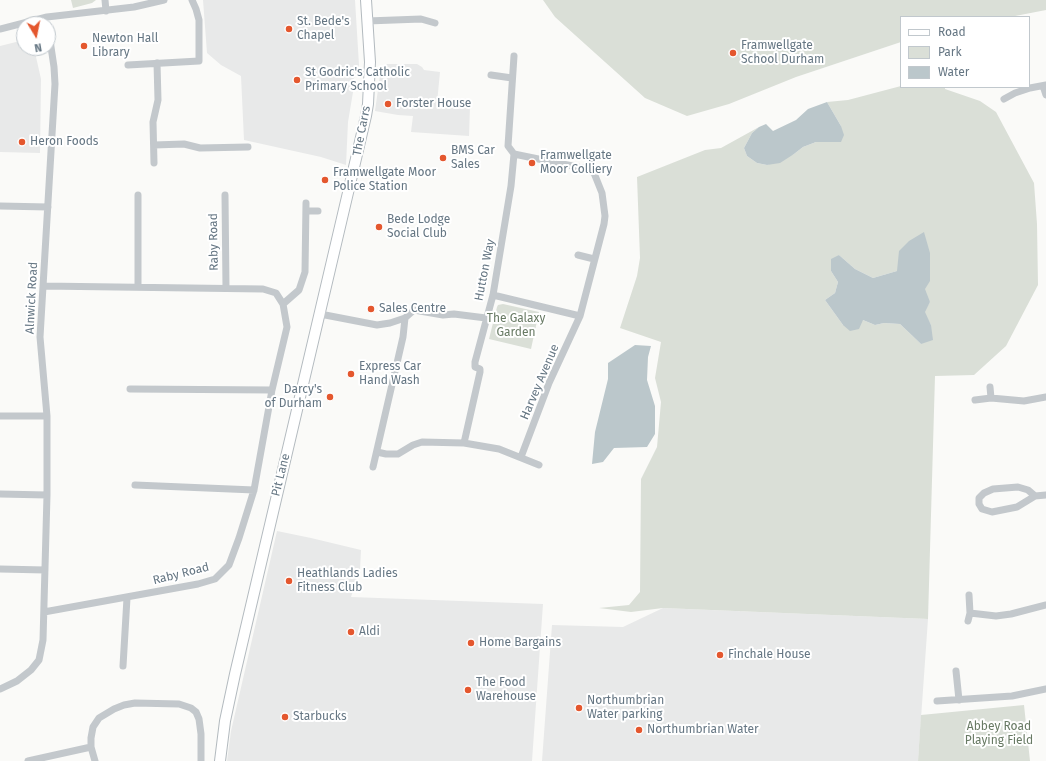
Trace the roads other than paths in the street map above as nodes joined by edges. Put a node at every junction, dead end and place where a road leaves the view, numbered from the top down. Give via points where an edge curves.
1 (105, 0) edge
2 (164, 0) edge
3 (192, 0) edge
4 (366, 3) edge
5 (106, 11) junction
6 (56, 19) edge
7 (367, 21) junction
8 (435, 23) dead end
9 (16, 26) edge
10 (0, 29) edge
11 (52, 56) edge
12 (514, 56) dead end
13 (157, 63) junction
14 (128, 64) dead end
15 (491, 75) dead end
16 (512, 78) junction
17 (1044, 86) edge
18 (1046, 95) edge
19 (1004, 99) dead end
20 (154, 145) junction
21 (248, 147) dead end
22 (514, 154) junction
23 (154, 163) dead end
24 (349, 191) joint
25 (138, 195) dead end
26 (225, 196) dead end
27 (0, 206) edge
28 (48, 207) junction
29 (318, 211) dead end
30 (578, 255) dead end
31 (594, 259) junction
32 (43, 286) junction
33 (138, 287) junction
34 (226, 288) junction
35 (493, 295) junction
36 (284, 304) junction
37 (320, 314) junction
38 (580, 316) junction
39 (404, 318) junction
40 (486, 318) junction
41 (990, 388) dead end
42 (130, 389) dead end
43 (272, 390) junction
44 (1046, 397) edge
45 (991, 398) junction
46 (975, 400) dead end
47 (0, 416) edge
48 (47, 416) junction
49 (464, 443) junction
50 (377, 452) junction
51 (521, 457) junction
52 (539, 465) dead end
53 (373, 467) dead end
54 (134, 486) dead end
55 (254, 490) junction
56 (0, 494) edge
57 (47, 495) junction
58 (1046, 495) edge
59 (1035, 496) junction
60 (0, 569) edge
61 (45, 570) junction
62 (969, 595) dead end
63 (127, 598) junction
64 (1046, 605) edge
65 (44, 612) junction
66 (970, 613) junction
67 (968, 621) dead end
68 (123, 666) dead end
69 (956, 672) dead end
70 (0, 689) edge
71 (1046, 689) edge
72 (959, 700) junction
73 (937, 701) dead end
74 (91, 747) junction
75 (28, 761) edge
76 (95, 761) edge
77 (201, 761) edge
78 (220, 761) edge

1 - 5 street
2 - 5 street
3 - 13 street via 199,20 199,62
4 - 7 street, The Carrs
5 - 6 street
7 - 8 street via 421,18
7 - 24 street, The Carrs via 370,62 368,104
9 - 10 street
11 - 28 street, Alnwick Road via 55,84
12 - 16 street, Hutton Way
13 - 14 street
13 - 20 street via 158,100 153,122
15 - 16 street
16 - 22 street, Hutton Way via 508,146
17 - 18 street
17 - 19 street via 1030,88
20 - 21 street via 184,144 200,148
20 - 23 street
22 - 31 street, Harvey Avenue via 587,169 594,173 602,193 605,216
22 - 35 street, Hutton Way
24 - 37 street, Pit Lane
25 - 33 street
26 - 34 street, Raby Road
27 - 28 street
28 - 32 street, Alnwick Road
29 - 36 street via 306,207 305,272 299,290
30 - 31 street
31 - 38 street, Harvey Avenue
32 - 33 street, Raby Road
32 - 48 street, Alnwick Road via 40,337
33 - 34 street, Raby Road
34 - 36 street, Raby Road via 262,289 276,293
35 - 38 street
35 - 40 street, Hutton Way
36 - 43 street, Raby Road via 286,327
37 - 39 street, Hutton Way via 377,326
37 - 78 street, Pit Lane via 235,674
38 - 51 street, Harvey Avenue via 549,383
39 - 40 street, Hutton Way via 414,310
39 - 50 street via 403,337
40 - 49 street via 475,362 475,367 480,369 480,372
41 - 45 street
42 - 43 street
43 - 55 street, Raby Road
44 - 45 street via 1024,401
45 - 46 street
47 - 48 street
48 - 57 street, Alnwick Road
49 - 50 street via 422,442 398,454
49 - 51 street via 499,449
50 - 53 street
51 - 52 street
54 - 55 street
55 - 63 street, Raby Road via 229,565 215,579
56 - 57 street
57 - 61 street, Alnwick Road
58 - 59 street
59 - 59 street via 1017,507 992,512 982,509 979,498 993,489 1018,487 1028,490
60 - 61 street
61 - 65 street, Alnwick Road
62 - 66 street
63 - 65 street, Raby Road
63 - 68 street
64 - 66 street via 996,616
65 - 70 street, Alnwick Road via 39,660 17,681
66 - 67 street
69 - 72 street
71 - 72 street via 1012,696
72 - 73 street
74 - 75 street
74 - 76 street
74 - 77 street via 93,727 99,718 114,709 136,703 179,704 191,708 199,719 202,734

